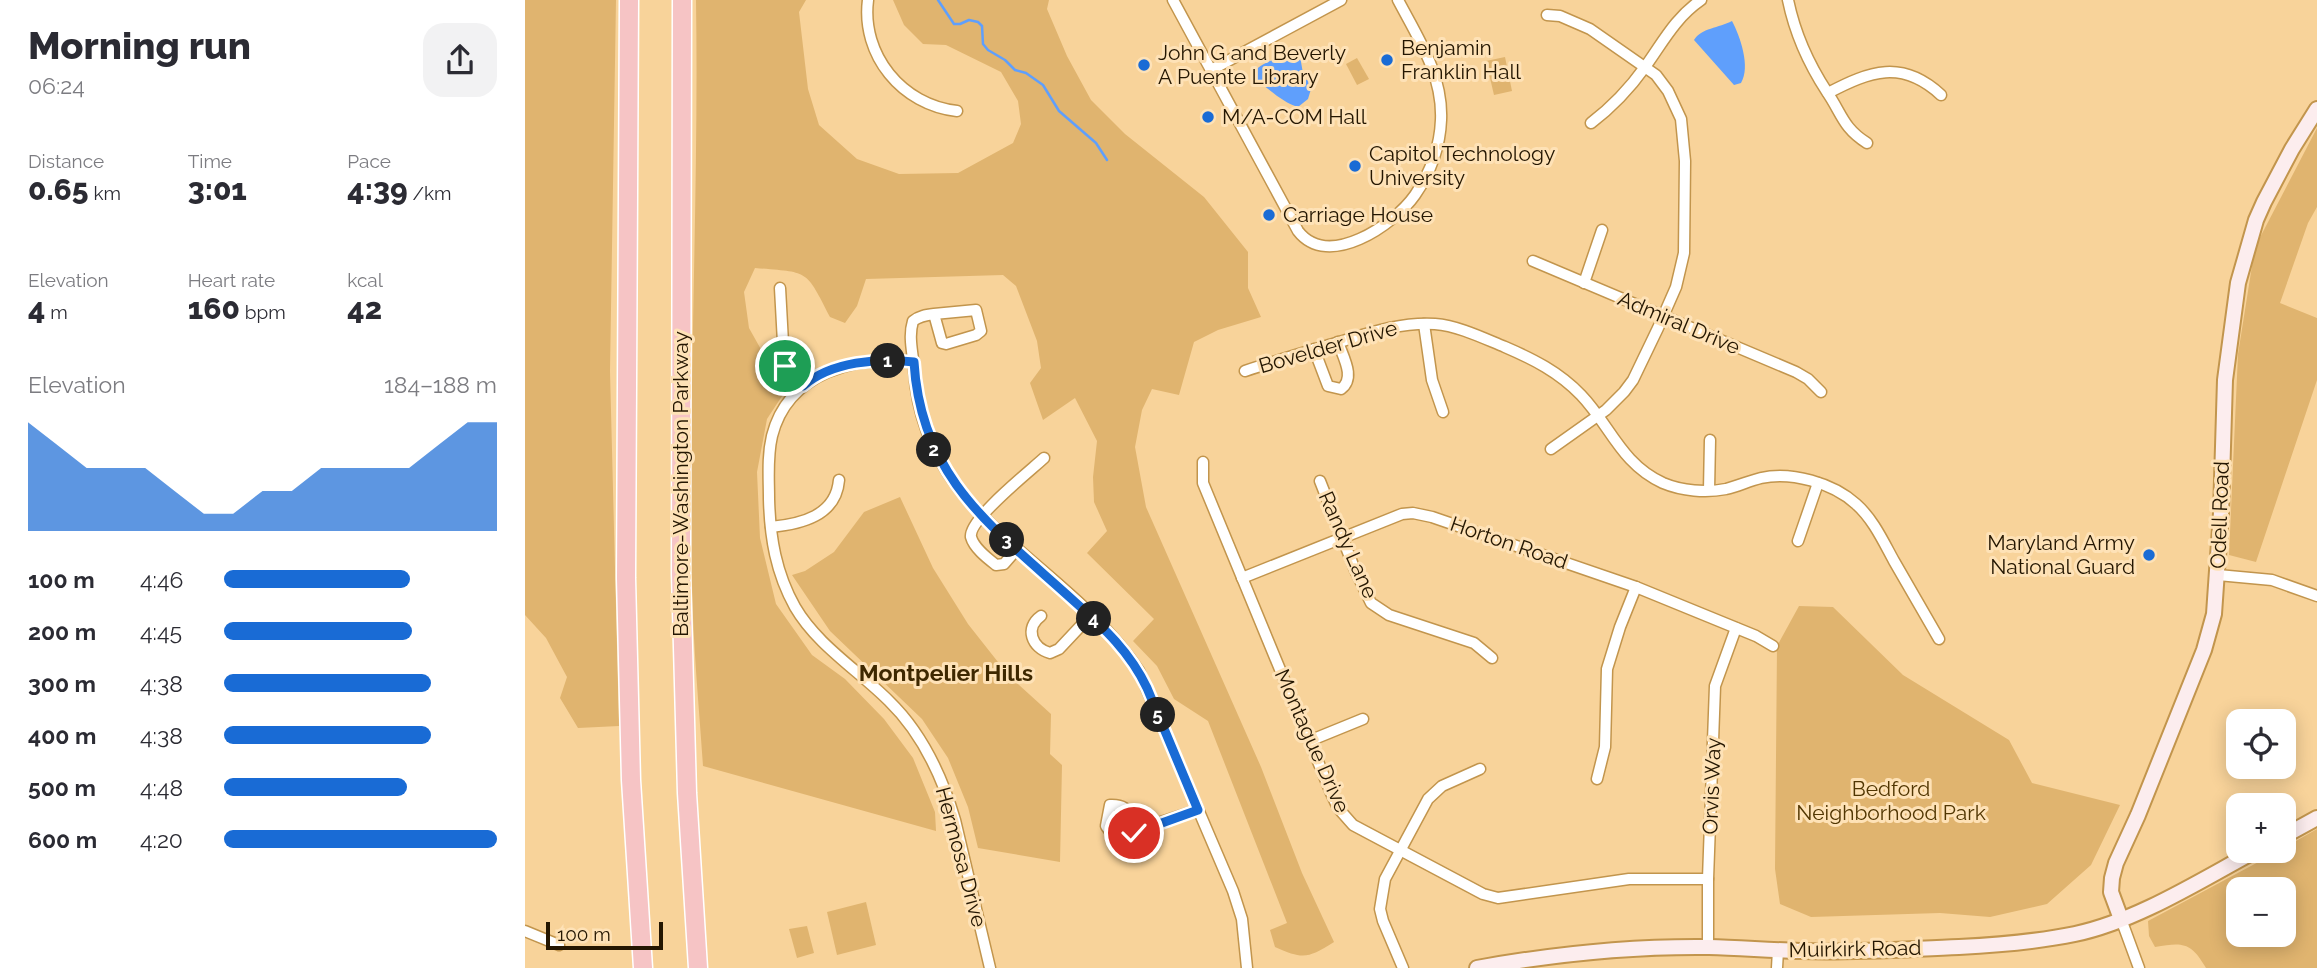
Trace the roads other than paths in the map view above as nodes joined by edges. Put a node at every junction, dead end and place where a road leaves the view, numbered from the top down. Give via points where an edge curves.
1 (629, 0) edge
2 (682, 0) edge
3 (868, 0) edge
4 (1173, 0) edge
5 (1341, 0) edge
6 (1398, 0) edge
7 (1701, 0) edge
8 (1788, 0) edge
9 (1547, 15) dead end
10 (1645, 66) junction
11 (1210, 70) junction
12 (1828, 93) junction
13 (1941, 95) dead end
14 (2317, 109) edge
15 (957, 111) dead end
16 (1591, 122) dead end
17 (1867, 144) dead end
18 (1602, 230) dead end
19 (1533, 261) dead end
20 (1584, 283) junction
21 (780, 288) dead end
22 (934, 314) junction
23 (1664, 316) junction
24 (1424, 324) junction
25 (1338, 342) junction
26 (1314, 349) junction
27 (914, 362) junction
28 (1245, 371) dead end
29 (803, 386) junction
30 (1821, 392) dead end
31 (1443, 412) dead end
32 (1598, 415) junction
33 (1710, 440) dead end
34 (1551, 449) dead end
35 (1044, 458) dead end
36 (1203, 462) dead end
37 (839, 480) dead end
38 (1320, 481) dead end
39 (1818, 483) junction
40 (1709, 490) junction
41 (981, 516) junction
42 (771, 527) junction
43 (1341, 538) junction
44 (1798, 541) dead end
45 (1017, 549) junction
46 (2218, 575) junction
47 (1243, 578) junction
48 (1636, 587) junction
49 (2317, 596) edge
50 (1041, 616) dead end
51 (1090, 616) junction
52 (1736, 628) junction
53 (1939, 639) dead end
54 (1773, 646) dead end
55 (1492, 658) dead end
56 (1363, 719) dead end
57 (1309, 741) junction
58 (1480, 769) dead end
59 (1597, 779) dead end
60 (1198, 810) junction
61 (2317, 818) edge
62 (1143, 828) dead end
63 (2296, 829) edge
64 (1401, 852) junction
65 (2231, 863) edge
66 (1708, 879) junction
67 (2121, 919) junction
68 (525, 930) edge
69 (559, 945) dead end
70 (1708, 947) junction
71 (1778, 950) junction
72 (643, 968) edge
73 (698, 968) edge
74 (990, 968) edge
75 (1247, 968) edge
76 (1403, 968) edge
77 (1477, 968) edge
78 (1777, 968) edge
79 (2139, 968) edge

1 - 72 highway via 626,578 631,780
2 - 73 highway, Baltimore-Washington Parkway via 681,588
3 - 15 street via 870,34 894,80 924,102
4 - 11 street
5 - 11 street
6 - 11 street via 1439,88 1438,146 1425,179 1407,205 1379,228 1349,243 1318,246 1297,231
7 - 10 street via 1671,27
8 - 12 street via 1809,63
9 - 10 street via 1590,29
10 - 16 street via 1610,108
10 - 23 street via 1676,105 1684,147 1684,253
12 - 13 street via 1887,71 1917,77
12 - 17 street via 1845,125
14 - 46 street, Odell Road via 2264,202 2238,283 2225,380
18 - 20 street
19 - 20 street, Admiral Drive
20 - 23 street, Admiral Drive
21 - 29 street via 784,361
22 - 22 street via 976,310 981,331 942,343
22 - 27 street via 912,321
23 - 30 street, Admiral Drive via 1796,372
23 - 32 street via 1629,386
24 - 25 street, Bovelder Drive via 1397,326
24 - 31 street via 1432,380
24 - 32 street, Bovelder Drive via 1473,333 1537,361 1569,383
25 - 26 street, Bovelder Drive
25 - 26 street via 1349,378 1341,389 1328,386
26 - 28 street, Bovelder Drive
27 - 29 street, Hermosa Drive via 844,366
27 - 41 street via 917,400 935,453
29 - 42 street, Hermosa Drive via 785,406 773,433
32 - 34 street
32 - 40 street, Bovelder Drive via 1620,449 1647,474 1675,487
33 - 40 street
35 - 41 street
36 - 47 street, Montague Drive via 1203,483
37 - 42 street via 828,507 800,522
38 - 43 street, Randy Lane
39 - 40 street, Bovelder Drive via 1773,476
39 - 44 street
39 - 53 street, Bovelder Drive via 1848,497 1865,513
41 - 45 street
41 - 45 street via 971,538 986,557 1000,566
42 - 74 street, Hermosa Drive via 777,565 802,618 890,702 919,738 936,771 955,820
43 - 47 street, Horton Road
43 - 48 street, Horton Road via 1402,514 1422,514
43 - 55 street, Randy Lane via 1378,609 1474,643
45 - 51 street
46 - 49 street via 2272,580
46 - 67 street, Odell Road via 2204,650 2112,878 2111,892
47 - 57 street, Montague Drive
48 - 52 street, Horton Road
48 - 59 street via 1607,669 1605,747
50 - 51 street via 1031,631 1034,642 1050,653
51 - 60 street via 1139,671
52 - 54 street, Horton Road
52 - 66 street, Orvis Way via 1715,686
56 - 57 street
57 - 64 street, Montague Drive via 1345,818
58 - 64 street via 1434,793
60 - 62 street
60 - 75 street via 1242,919
61 - 63 street
64 - 66 street, Montague Drive via 1498,898 1629,879
64 - 76 street via 1385,879 1380,909
65 - 67 street, Muirkirk Road
66 - 70 street, Orvis Way
67 - 71 street, Muirkirk Road via 2075,934 1993,945
67 - 79 street
68 - 69 street
70 - 71 street, Muirkirk Road
70 - 77 street, Muirkirk Road via 1600,952
71 - 78 street

